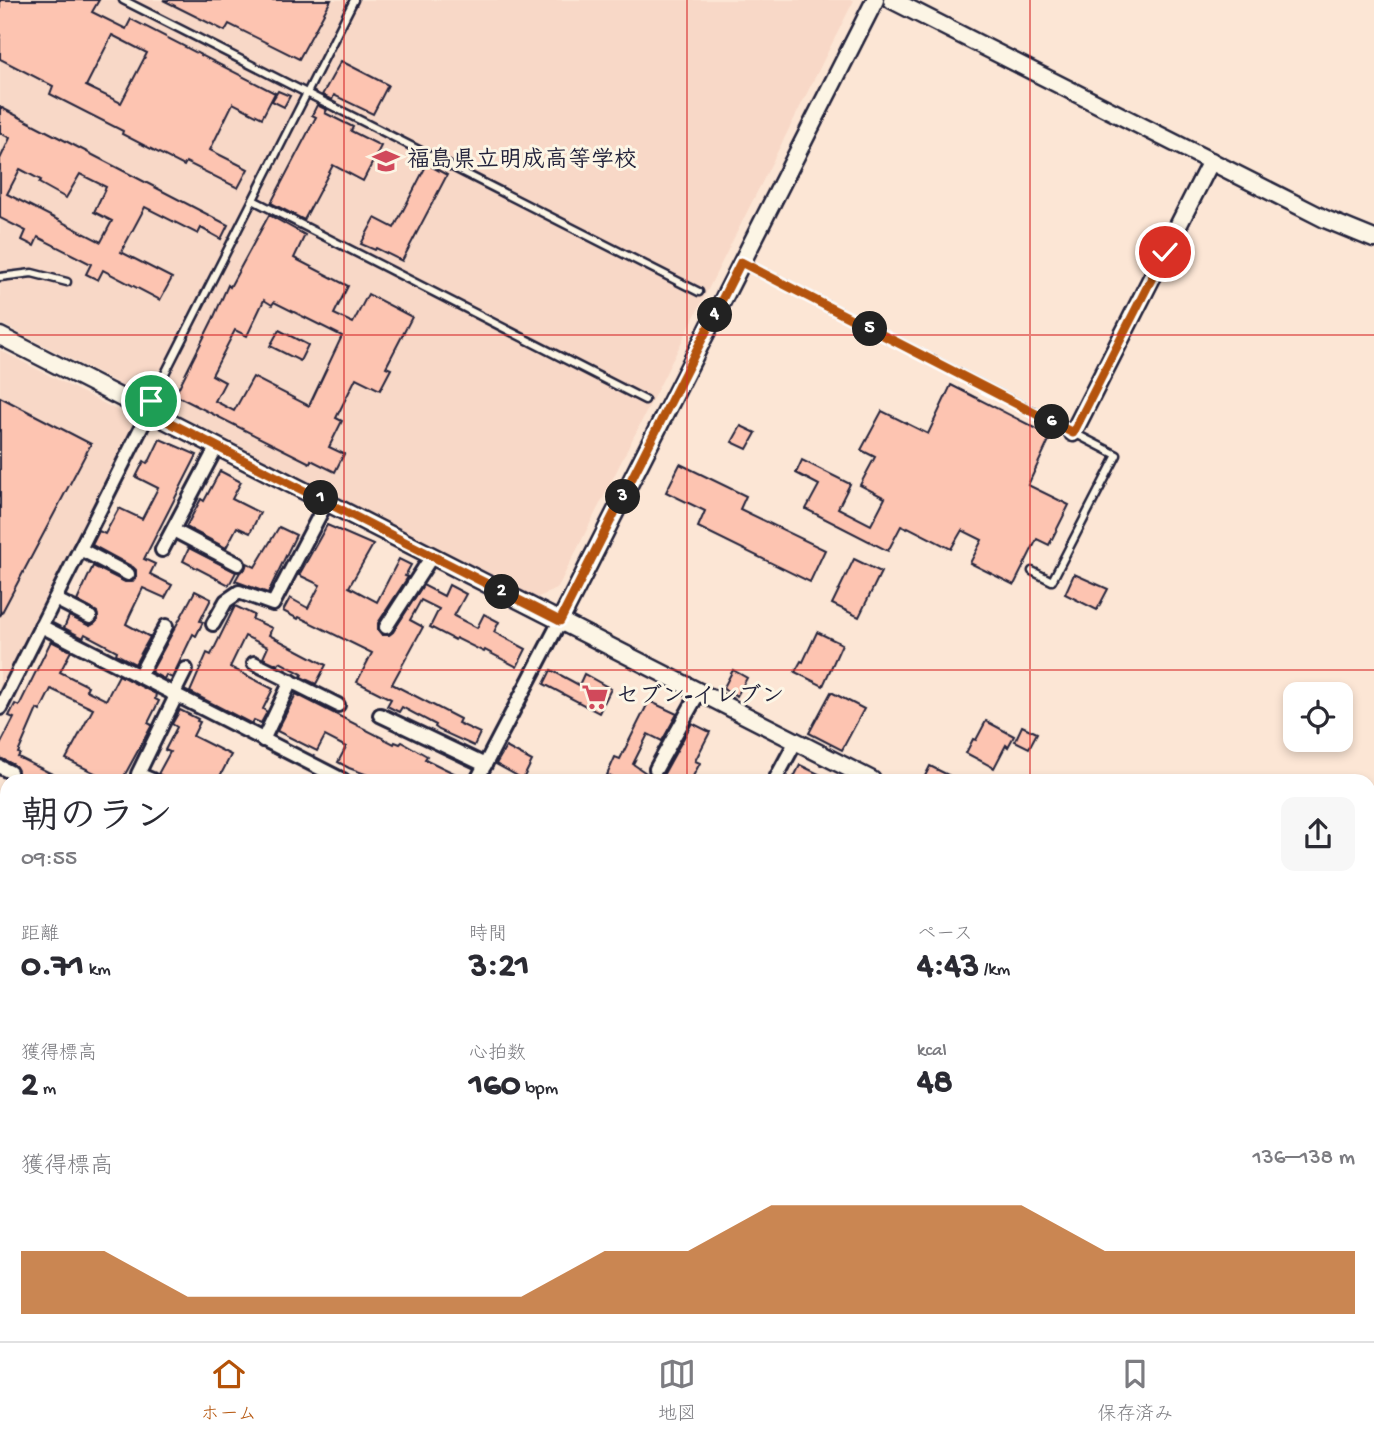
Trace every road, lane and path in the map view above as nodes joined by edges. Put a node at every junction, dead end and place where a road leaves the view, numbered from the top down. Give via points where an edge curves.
1 (123, 0) edge
2 (355, 0) edge
3 (875, 0) edge
4 (892, 0) edge
5 (306, 94) junction
6 (1211, 161) junction
7 (253, 200) junction
8 (1374, 239) edge
9 (741, 262) junction
10 (0, 277) edge
11 (67, 282) dead end
12 (699, 292) dead end
13 (0, 336) edge
14 (645, 400) dead end
15 (149, 412) junction
16 (1073, 433) junction
17 (217, 446) junction
18 (327, 501) junction
19 (173, 530) junction
20 (80, 549) junction
21 (162, 550) dead end
22 (432, 556) junction
23 (238, 564) dead end
24 (1032, 571) dead end
25 (128, 574) dead end
26 (55, 599) junction
27 (90, 617) dead end
28 (560, 621) junction
29 (213, 624) dead end
30 (41, 626) junction
31 (166, 626) dead end
32 (386, 627) dead end
33 (254, 663) dead end
34 (186, 669) dead end
35 (139, 676) junction
36 (291, 681) junction
37 (699, 692) junction
38 (175, 695) junction
39 (338, 705) dead end
40 (0, 708) edge
41 (380, 715) dead end
42 (263, 740) junction
43 (796, 741) junction
44 (485, 765) junction
45 (656, 769) dead end
46 (138, 774) edge
47 (331, 774) edge
48 (480, 774) edge
49 (778, 774) edge
50 (860, 774) edge

1 - 5 lane
2 - 5 lane
3 - 9 street
4 - 6 street
5 - 7 lane
5 - 12 lane
6 - 8 street
6 - 16 street
7 - 14 lane
7 - 15 lane
9 - 16 lane
9 - 28 street
10 - 11 lane via 32,273
13 - 15 street
15 - 17 street
15 - 20 street
16 - 24 lane via 1117,455 1052,581
17 - 18 street
17 - 19 street
18 - 22 street
18 - 29 street via 273,604 239,592 226,601
19 - 21 street
19 - 23 street
20 - 25 street
20 - 26 street
22 - 28 street
22 - 32 street
26 - 27 street
26 - 30 street
28 - 37 street
28 - 44 street
30 - 35 street
30 - 40 street
31 - 35 street
33 - 36 street
34 - 38 street
35 - 38 street
36 - 39 street
36 - 42 street
37 - 43 street
37 - 45 street
38 - 42 street
38 - 46 street
41 - 44 street
42 - 47 street
43 - 49 street
43 - 50 street
44 - 48 street

